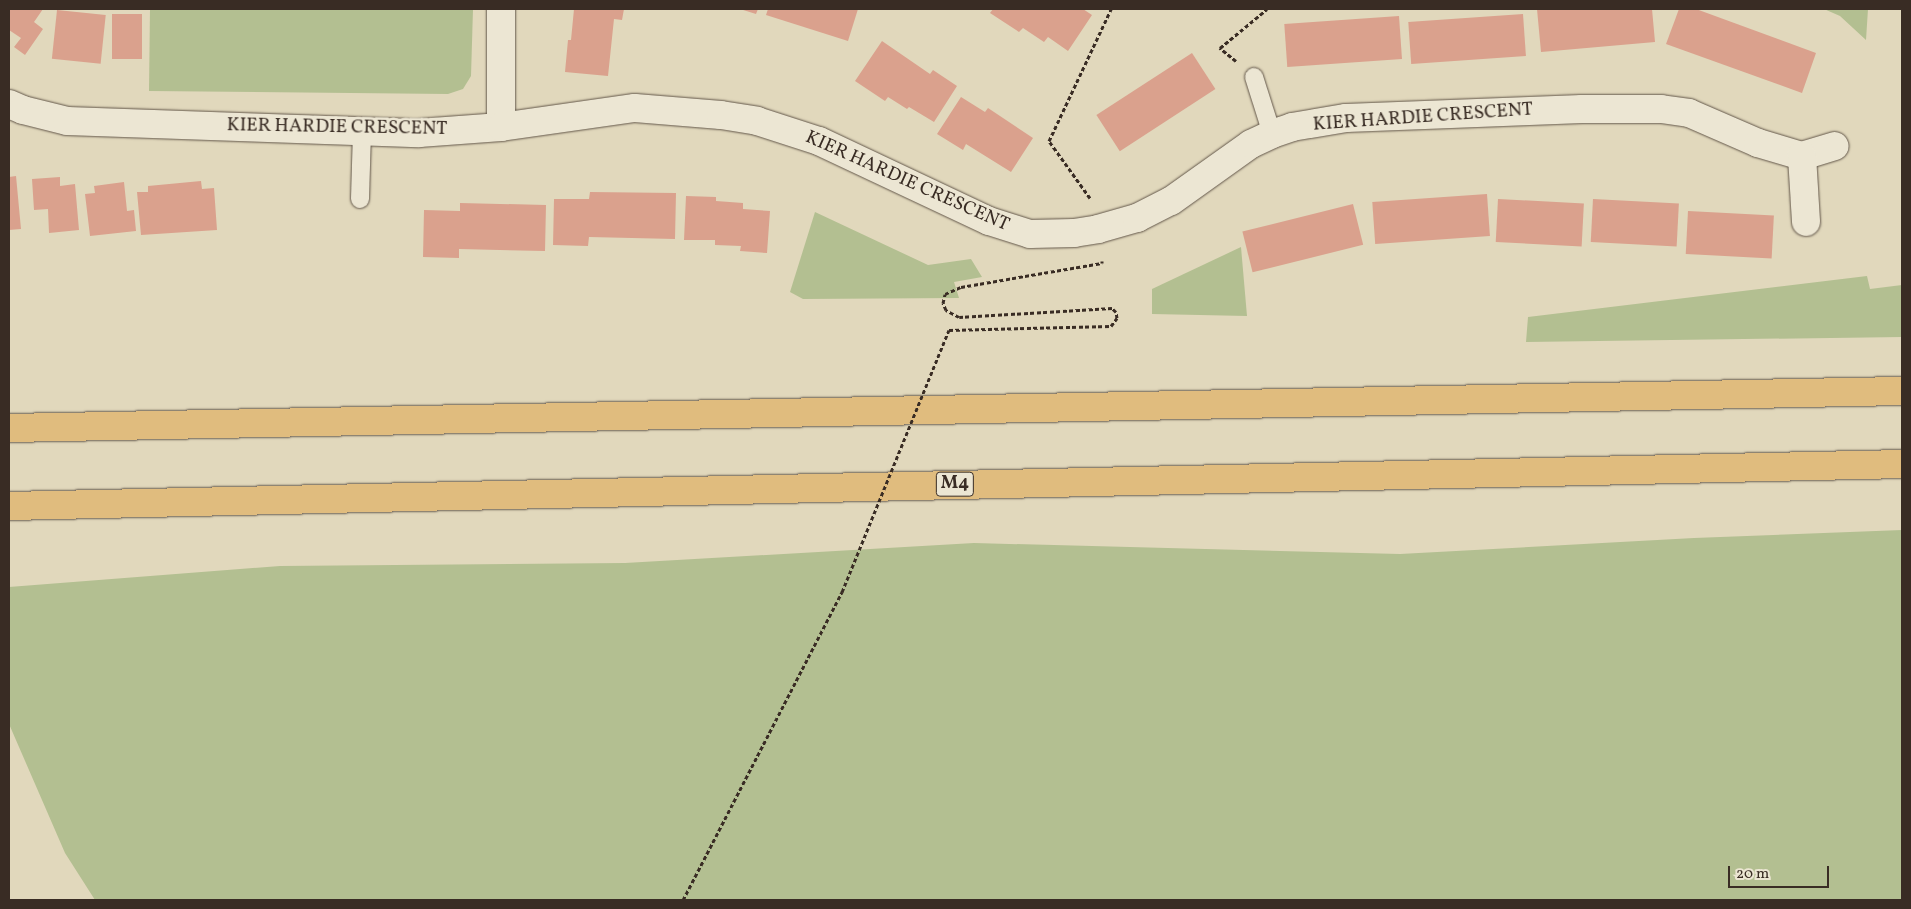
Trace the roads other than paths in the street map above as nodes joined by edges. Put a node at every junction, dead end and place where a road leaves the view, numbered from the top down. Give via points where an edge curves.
1 (501, 9) edge
2 (1254, 77) road end
3 (9, 104) edge
4 (501, 127) junction
5 (362, 130) junction
6 (1272, 134) junction
7 (1834, 146) dead end
8 (1802, 156) junction
9 (360, 199) dead end
10 (1806, 222) dead end
11 (1902, 391) edge
12 (9, 428) edge
13 (1902, 464) edge
14 (9, 506) edge

1 - 4 street
2 - 6 lane
3 - 5 street, KIER HARDIE CRESCENT via 67,120
4 - 5 street, KIER HARDIE CRESCENT via 419,133
4 - 6 street, KIER HARDIE CRESCENT via 635,108 757,121 819,141 1014,231 1048,235 1098,229 1137,218 1171,201 1251,144
5 - 9 lane
6 - 8 street, KIER HARDIE CRESCENT via 1292,127 1346,118 1582,108 1661,109 1689,113 1758,143
7 - 8 street
8 - 10 street
11 - 12 highway
13 - 14 highway, M4

